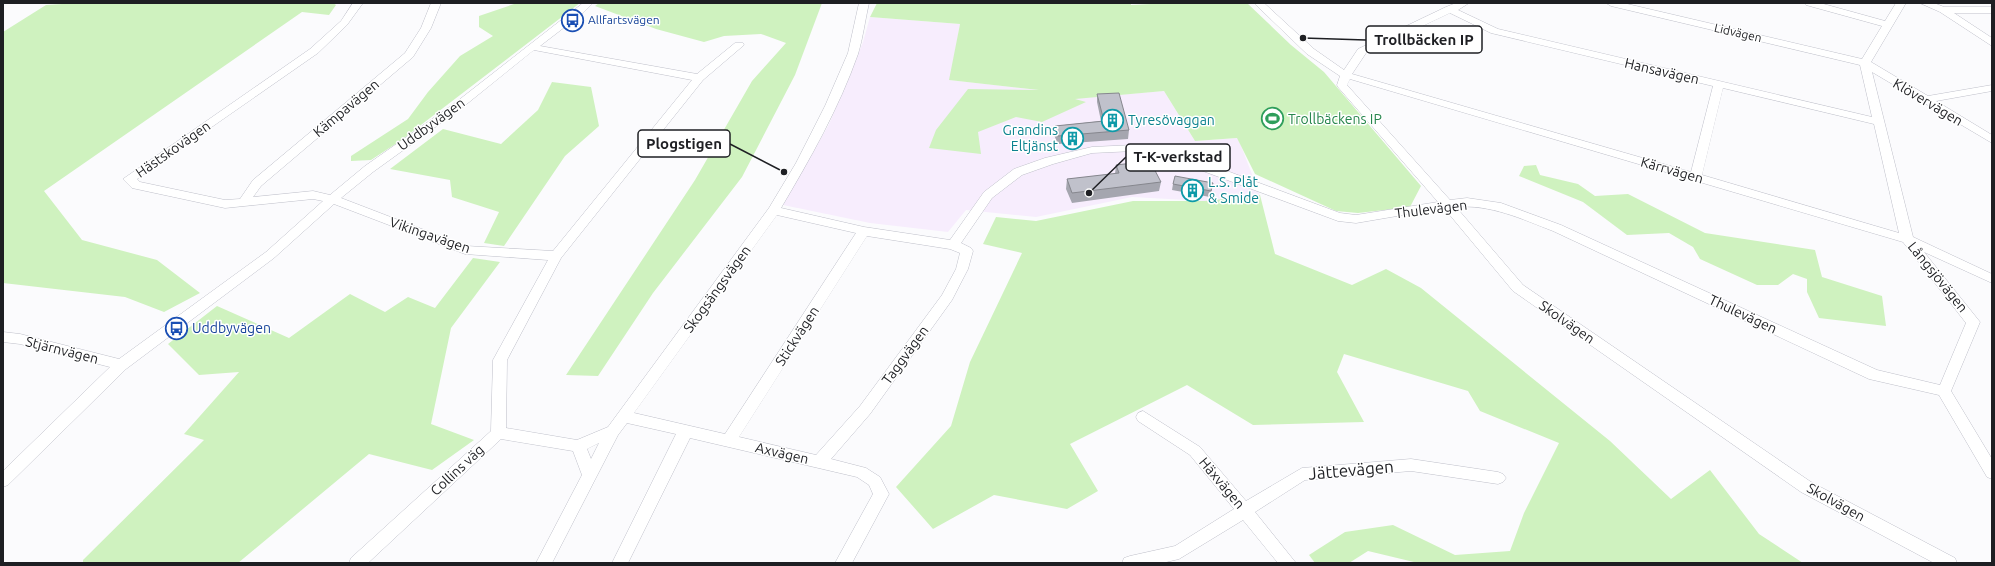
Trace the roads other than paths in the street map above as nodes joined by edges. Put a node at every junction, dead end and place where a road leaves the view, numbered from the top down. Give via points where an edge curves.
1 (358, 3) edge
2 (436, 3) edge
3 (588, 3) edge
4 (864, 3) edge
5 (1260, 3) edge
6 (1464, 3) edge
7 (1610, 3) edge
8 (1809, 3) edge
9 (1901, 3) edge
10 (1925, 3) edge
11 (1449, 9) junction
12 (1944, 10) junction
13 (1992, 10) edge
14 (1888, 25) junction
15 (1992, 43) edge
16 (739, 44) dead end
17 (532, 47) junction
18 (1865, 63) junction
19 (1346, 75) junction
20 (699, 78) junction
21 (1719, 84) junction
22 (1992, 88) edge
23 (1925, 100) junction
24 (1879, 122) junction
25 (1992, 140) edge
26 (1696, 177) junction
27 (332, 199) junction
28 (243, 203) junction
29 (1447, 204) junction
30 (774, 210) junction
31 (864, 231) junction
32 (1907, 239) junction
33 (953, 245) junction
34 (556, 256) junction
35 (1992, 279) edge
36 (3, 337) edge
37 (121, 365) junction
38 (1944, 391) junction
39 (623, 416) junction
40 (1143, 417) dead end
41 (686, 430) junction
42 (613, 431) junction
43 (498, 433) junction
44 (729, 440) junction
45 (578, 446) junction
46 (819, 462) junction
47 (1992, 473) edge
48 (590, 476) junction
49 (1498, 478) dead end
50 (3, 482) edge
51 (1245, 510) junction
52 (357, 563) edge
53 (544, 563) edge
54 (620, 563) edge
55 (844, 563) edge
56 (1130, 563) edge
57 (1288, 563) edge
58 (1949, 563) edge

1 - 28 street, Hästskovägen via 344,23 314,51 129,179 136,185 225,204
2 - 28 street, Kämpavägen via 426,28 409,55 257,184
3 - 17 street, Uddbyvägen
4 - 30 street, Skogsängsvägen via 853,52 830,106 802,163
5 - 19 street via 1304,46
6 - 11 street
7 - 18 street, Lidvägen
8 - 14 street
9 - 14 street
10 - 12 street
11 - 19 street via 1362,51
11 - 21 street, Hansavägen via 1495,30
12 - 13 street
12 - 15 street
14 - 18 street
16 - 20 street
17 - 20 street
17 - 27 street, Uddbyvägen via 459,105 369,169
18 - 23 street, Klövervägen
18 - 24 street, Långsjövägen
19 - 26 street, Kärrvägen
19 - 29 street, Skolvägen via 1342,85
20 - 34 street
21 - 24 street, Hansavägen
21 - 26 street
22 - 23 street
23 - 25 street, Klövervägen
24 - 32 street, Långsjövägen
26 - 32 street, Kärrvägen
27 - 28 street, Hästskovägen via 313,195
27 - 34 street, Vikingavägen via 465,250
27 - 37 street, Uddbyvägen via 270,255
29 - 33 street, Thulevägen via 1356,220 1344,218 1173,157 1134,148 1114,148 1067,156 1018,172 988,195
29 - 38 street, Thulevägen via 1467,202 1501,207 1557,228 1874,375
29 - 58 street, Skolvägen via 1518,288 1806,487
30 - 31 street
30 - 39 street, Skogsängsvägen
31 - 33 street
31 - 44 street, Stickvägen
32 - 35 street, Kärrvägen
32 - 38 street, Långsjövägen via 1973,322
33 - 46 street, Taggvägen via 967,251 962,269 947,297 865,410
34 - 43 street via 500,360
36 - 37 street, Stjärnvägen
37 - 50 street, Uddbyvägen
38 - 47 street
39 - 41 street, Axvägen
39 - 42 street, Skogsängsvägen
40 - 51 street, Häxvägen via 1195,451
41 - 44 street, Axvägen
41 - 54 street
42 - 45 street
42 - 48 street, Skogsängsvägen
43 - 45 street
43 - 52 street, Collins väg
44 - 46 street, Axvägen
45 - 48 street
46 - 55 street, Axvägen via 861,472 875,481 881,494
48 - 53 street, Skogsängsvägen
49 - 51 street, Jättevägen via 1411,465 1302,474
51 - 56 street, Jättevägen via 1179,552
51 - 57 street, Häxvägen

